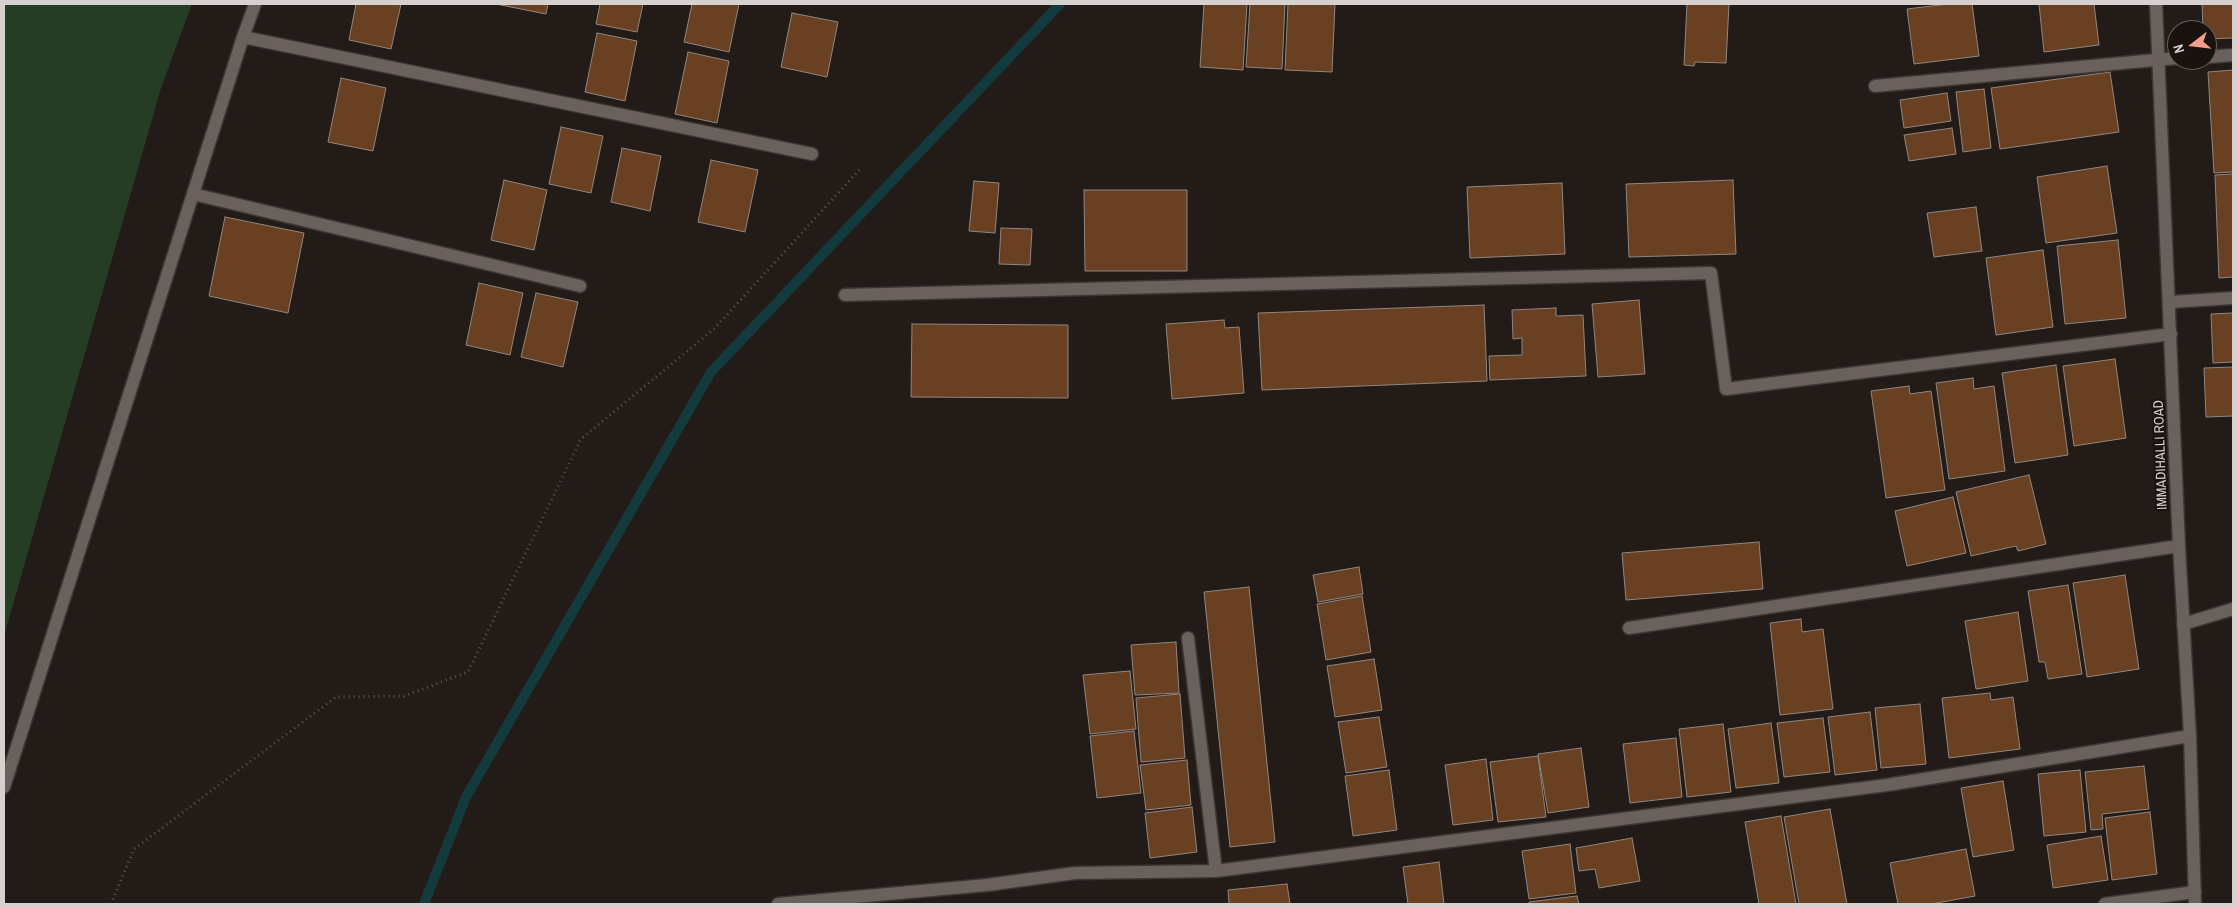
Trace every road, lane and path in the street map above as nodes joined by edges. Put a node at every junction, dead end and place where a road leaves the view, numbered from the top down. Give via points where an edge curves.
1 (256, 4) edge
2 (2156, 4) edge
3 (243, 38) junction
4 (2233, 56) edge
5 (2217, 57) edge
6 (2158, 59) junction
7 (2167, 59) edge
8 (1875, 86) dead end
9 (812, 154) dead end
10 (862, 168) dead end
11 (193, 194) junction
12 (580, 286) dead end
13 (845, 295) dead end
14 (2233, 298) edge
15 (2170, 302) junction
16 (2171, 334) junction
17 (2179, 546) junction
18 (2233, 609) edge
19 (2183, 624) junction
20 (1629, 628) dead end
21 (1188, 638) dead end
22 (2190, 736) junction
23 (4, 787) edge
24 (1216, 871) junction
25 (2195, 898) edge
26 (110, 904) edge
27 (778, 904) edge
28 (2106, 904) edge

1 - 3 street
2 - 6 street, IMMADIHALLI ROAD
3 - 9 street
3 - 11 street
4 - 5 street
6 - 7 street
6 - 8 street
6 - 15 street, IMMADIHALLI ROAD
10 - 26 path via 714,329 581,439 468,672 404,696 336,697 134,849
11 - 12 street
11 - 23 street
13 - 16 street via 1711,273 1726,389
14 - 15 street
15 - 16 street, IMMADIHALLI ROAD
16 - 17 street, IMMADIHALLI ROAD
17 - 19 street, IMMADIHALLI ROAD
17 - 20 street
18 - 19 street
19 - 22 street, IMMADIHALLI ROAD
21 - 24 street
22 - 24 street via 1887,785
22 - 25 street, IMMADIHALLI ROAD
24 - 27 street via 1075,873 987,885
25 - 28 street

